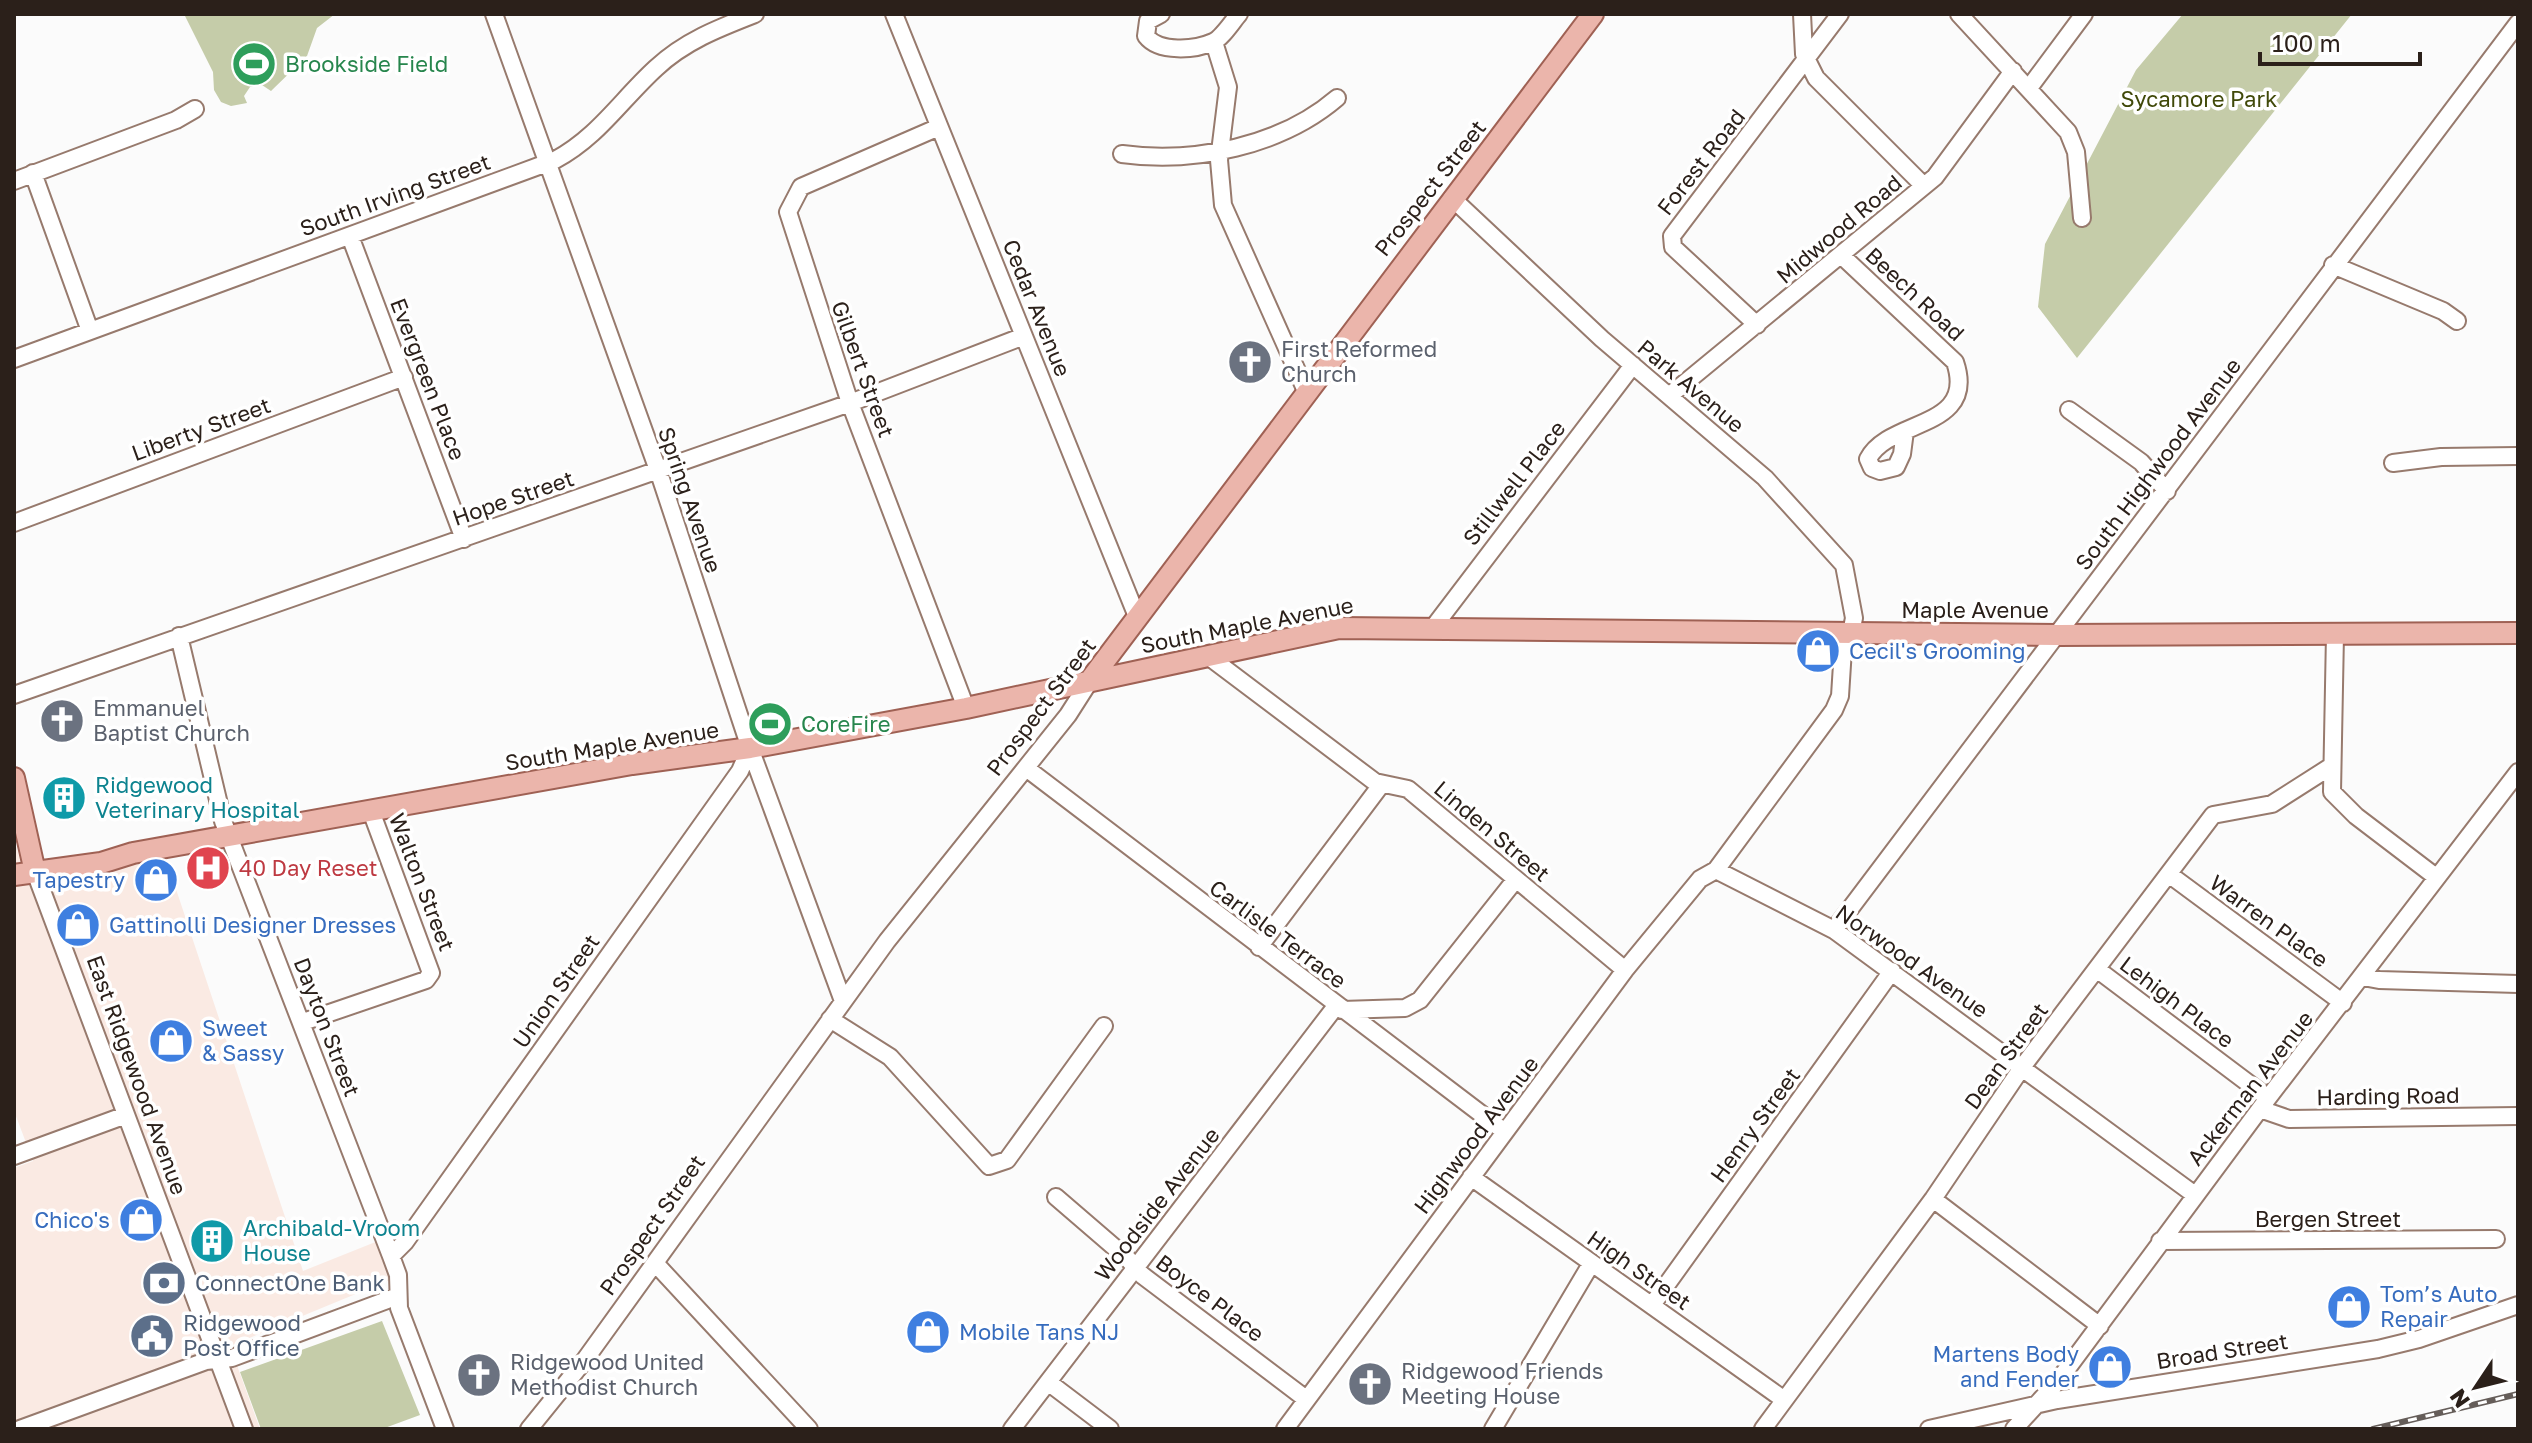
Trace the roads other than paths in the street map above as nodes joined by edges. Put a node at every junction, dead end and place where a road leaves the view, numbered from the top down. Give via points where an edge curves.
1 (494, 14) edge
2 (755, 14) edge
3 (894, 14) edge
4 (1161, 14) edge
5 (1239, 14) edge
6 (1593, 14) edge
7 (1802, 14) edge
8 (1840, 14) edge
9 (1959, 14) edge
10 (2084, 14) edge
11 (2518, 23) edge
12 (1214, 42) junction
13 (1805, 59) junction
14 (2013, 71) junction
15 (2029, 88) junction
16 (1337, 98) dead end
17 (195, 109) dead end
18 (939, 127) junction
19 (1220, 153) junction
20 (1122, 154) dead end
21 (547, 163) junction
22 (33, 173) junction
23 (14, 181) edge
24 (1924, 186) junction
25 (1452, 198) junction
26 (2082, 218) dead end
27 (350, 236) junction
28 (1842, 256) junction
29 (2333, 265) junction
30 (2457, 321) dead end
31 (1757, 325) junction
32 (90, 331) junction
33 (1024, 336) junction
34 (14, 359) edge
35 (1633, 365) junction
36 (404, 377) junction
37 (1306, 391) junction
38 (1669, 396) junction
39 (850, 403) junction
40 (2069, 410) dead end
41 (1905, 431) dead end
42 (2518, 456) edge
43 (2393, 463) dead end
44 (658, 470) junction
45 (2167, 491) junction
46 (14, 523) edge
47 (464, 539) junction
48 (1138, 619) junction
49 (1432, 629) junction
50 (1847, 633) junction
51 (2518, 633) edge
52 (2335, 634) junction
53 (2057, 635) junction
54 (179, 636) junction
55 (1208, 656) junction
56 (1091, 679) junction
57 (14, 695) edge
58 (966, 708) junction
59 (750, 748) junction
60 (2330, 767) junction
61 (1026, 768) junction
62 (2518, 772) edge
63 (14, 778) edge
64 (1381, 785) junction
65 (371, 811) junction
66 (229, 835) junction
67 (35, 872) junction
68 (1712, 872) junction
69 (14, 875) edge
70 (2170, 875) junction
71 (2436, 877) junction
72 (1516, 879) junction
73 (1834, 930) junction
74 (1259, 947) junction
75 (1625, 970) junction
76 (2098, 970) junction
77 (1892, 971) junction
78 (2363, 977) junction
79 (2518, 984) edge
80 (843, 1001) junction
81 (2343, 1003) junction
82 (1339, 1008) junction
83 (830, 1019) junction
84 (303, 1022) junction
85 (1104, 1026) dead end
86 (2023, 1066) junction
87 (2264, 1104) junction
88 (126, 1115) junction
89 (2518, 1116) edge
90 (1505, 1132) junction
91 (14, 1156) edge
92 (1471, 1177) junction
93 (2195, 1195) junction
94 (1056, 1197) dead end
95 (1933, 1199) junction
96 (2496, 1239) dead end
97 (2160, 1241) junction
98 (391, 1256) junction
99 (655, 1263) junction
100 (1591, 1264) junction
101 (1135, 1268) junction
102 (398, 1296) junction
103 (1652, 1305) junction
104 (2518, 1305) edge
105 (2100, 1326) junction
106 (218, 1359) junction
107 (1048, 1382) junction
108 (1306, 1399) junction
109 (1783, 1399) junction
110 (2038, 1404) junction
111 (546, 1410) junction
112 (1978, 1418) junction
113 (1769, 1427) edge
114 (20, 1429) edge
115 (244, 1429) edge
116 (445, 1429) edge
117 (529, 1429) edge
118 (552, 1429) edge
119 (809, 1429) edge
120 (1012, 1429) edge
121 (1110, 1429) edge
122 (1285, 1429) edge
123 (1493, 1429) edge
124 (1929, 1429) edge
125 (1994, 1429) edge
126 (2014, 1429) edge

1 - 21 street, Spring Avenue
2 - 21 street, South Irving Street via 689,42 654,70 601,128
3 - 18 street, Cedar Avenue
4 - 12 street via 1146,24 1150,41 1180,48
5 - 12 street
6 - 25 main road, Prospect Street
7 - 13 street
8 - 13 street, Forest Road
9 - 14 street
10 - 15 street
11 - 29 street, South Highwood Avenue
12 - 19 street via 1228,87
13 - 24 street via 1816,78
13 - 31 street, Forest Road via 1672,236 1673,247
14 - 15 street
14 - 24 street, Midwood Road
15 - 26 street via 2074,142
16 - 19 street via 1295,125
17 - 22 street
18 - 33 street, Cedar Avenue
18 - 39 street, Gilbert Street via 809,182 790,203 788,221
19 - 20 street
19 - 37 street via 1223,205
21 - 27 street, South Irving Street
21 - 44 street, Spring Avenue
22 - 23 street
22 - 32 street
24 - 28 street, Midwood Road
25 - 35 street, Park Avenue
25 - 37 main road, Prospect Street
27 - 32 street, South Irving Street
27 - 36 street, Evergreen Place
28 - 31 street, Midwood Road
28 - 41 street, Beech Road via 1955,362 1959,381 1953,402 1937,417
29 - 30 street
29 - 45 street, South Highwood Avenue
31 - 38 street, Midwood Road
32 - 34 street, South Irving Street
33 - 39 street, Hope Street
33 - 48 street, Cedar Avenue
35 - 38 street, Park Avenue
35 - 49 street, Stillwell Place
36 - 46 street, Liberty Street
36 - 47 street, Evergreen Place
37 - 48 main road, Prospect Street
38 - 50 street, Park Avenue via 1765,478 1844,565 1854,618
39 - 44 street, Hope Street
39 - 58 street, Gilbert Street
40 - 45 street via 2141,462
42 - 43 street
44 - 47 street, Hope Street
44 - 59 street, Spring Avenue
45 - 53 street, South Highwood Avenue
47 - 54 street, Hope Street
48 - 56 main road, Prospect Street
49 - 50 main road, Maple Avenue
49 - 55 main road, South Maple Avenue via 1339,628
50 - 53 main road, Maple Avenue
50 - 68 street, Highwood Avenue via 1834,710
51 - 52 main road, Maple Avenue
52 - 53 main road, Maple Avenue
52 - 60 street
53 - 73 street, South Highwood Avenue
54 - 57 street, Hope Street
54 - 66 street, Dayton Street
55 - 56 main road, South Maple Avenue
55 - 64 street, Linden Street
56 - 58 main road, South Maple Avenue
56 - 61 street, Prospect Street
58 - 59 main road, South Maple Avenue
59 - 65 main road, South Maple Avenue
59 - 80 street, Spring Avenue
59 - 98 street, Union Street via 740,771
60 - 70 street, Dean Street via 2272,804 2213,815
60 - 71 street via 2332,792 2343,805
61 - 74 street, Carlisle Terrace
61 - 80 street, Prospect Street
62 - 71 street, Ackerman Avenue
63 - 67 main road, East Ridgewood Avenue
64 - 72 street, Linden Street via 1408,789
64 - 74 street
65 - 66 main road, South Maple Avenue
65 - 84 street, Walton Street via 431,973 426,980
66 - 67 main road, South Maple Avenue
66 - 84 street, Dayton Street
67 - 69 main road, South Maple Avenue
67 - 88 street, East Ridgewood Avenue
68 - 73 street, Norwood Avenue
68 - 75 street, Highwood Avenue
70 - 76 street, Dean Street
70 - 81 street, Warren Place
71 - 78 street, Ackerman Avenue
72 - 75 street, Linden Street
72 - 82 street via 1420,1000 1405,1008
73 - 77 street, Norwood Avenue
74 - 82 street, Carlisle Terrace
75 - 90 street, Highwood Avenue
76 - 86 street, Dean Street
76 - 87 street, Lehigh Place
77 - 86 street, Norwood Avenue
77 - 103 street, Henry Street
78 - 79 street
78 - 81 street, Ackerman Avenue
80 - 83 street, Prospect Street
81 - 87 street, Ackerman Avenue
82 - 90 street, Carlisle Terrace
82 - 101 street, Woodside Avenue
83 - 85 street via 890,1057 982,1163 996,1167 1007,1160
83 - 99 street, Prospect Street
84 - 98 street, Dayton Street
86 - 93 street, Norwood Avenue
86 - 95 street, Dean Street
87 - 89 street, Harding Road via 2289,1119
87 - 93 street, Ackerman Avenue
88 - 91 street
88 - 106 street, East Ridgewood Avenue
90 - 92 street, Highwood Avenue
92 - 100 street, High Street
92 - 108 street, Highwood Avenue
93 - 97 street, Ackerman Avenue
94 - 101 street, Boyce Place
95 - 105 street
95 - 109 street, Dean Street
96 - 97 street, Bergen Street
97 - 105 street, Ackerman Avenue
98 - 102 street, Dayton Street
99 - 111 street, Prospect Street
99 - 119 street
100 - 103 street, High Street
100 - 123 street
101 - 107 street, Woodside Avenue
101 - 108 street, Boyce Place
102 - 106 street
102 - 116 street, Dayton Street
103 - 109 street, High Street
104 - 110 street, Broad Street via 2378,1349
105 - 110 street, Ackerman Avenue
106 - 114 street
106 - 115 street, East Ridgewood Avenue
107 - 120 street, Woodside Avenue
107 - 121 street
108 - 122 street, Highwood Avenue
109 - 113 street, Dean Street
110 - 112 street, Broad Street
110 - 126 street, Ackerman Avenue
111 - 117 street, Prospect Street
111 - 118 street
112 - 124 street, Broad Street
112 - 125 street

